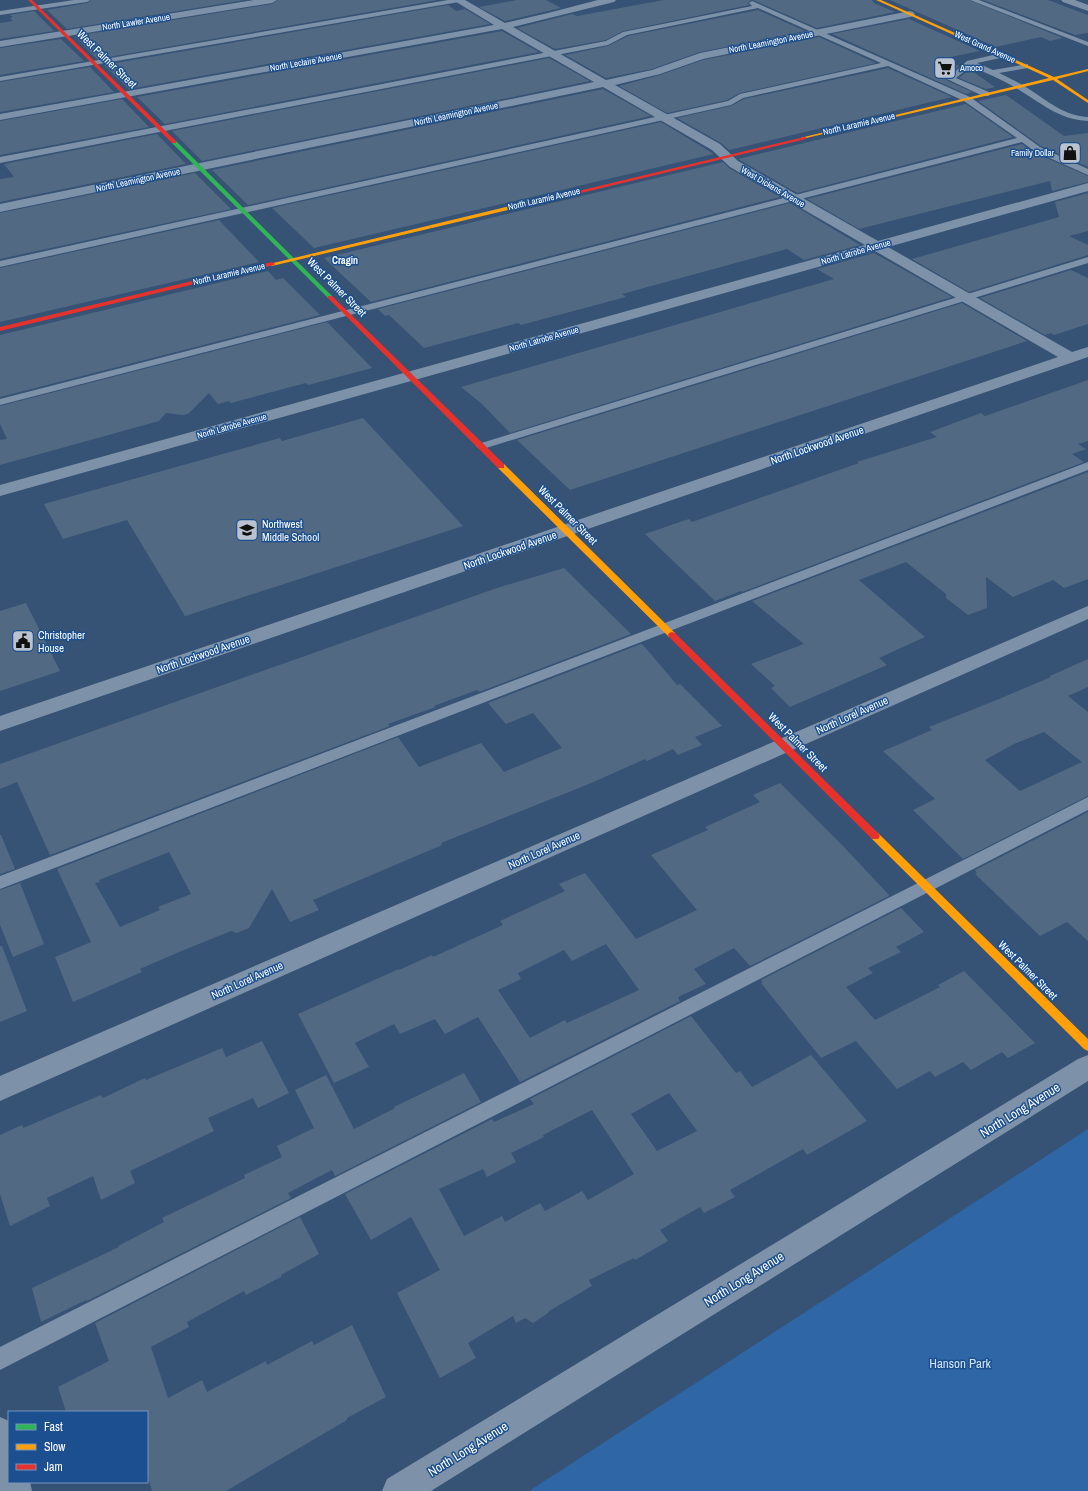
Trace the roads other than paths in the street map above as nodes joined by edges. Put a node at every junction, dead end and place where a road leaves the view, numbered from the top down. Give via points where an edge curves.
1 (30, 0) edge
2 (87, 0) edge
3 (272, 0) edge
4 (458, 0) edge
5 (611, 0) edge
6 (746, 0) edge
7 (878, 0) edge
8 (973, 0) edge
9 (1066, 0) edge
10 (760, 6) junction
11 (38, 8) junction
12 (1088, 8) edge
13 (0, 13) edge
14 (910, 14) junction
15 (503, 26) junction
16 (819, 32) junction
17 (64, 34) junction
18 (0, 44) edge
19 (1088, 44) edge
20 (552, 53) junction
21 (1002, 55) junction
22 (94, 62) junction
23 (970, 63) junction
24 (889, 64) junction
25 (1025, 66) junction
26 (1088, 70) edge
27 (993, 76) junction
28 (0, 78) edge
29 (1053, 78) junction
30 (605, 84) junction
31 (1020, 86) junction
32 (986, 94) junction
33 (126, 95) junction
34 (967, 99) junction
35 (1088, 102) edge
36 (0, 118) edge
37 (665, 118) junction
38 (1088, 119) edge
39 (161, 129) junction
40 (1024, 139) junction
41 (727, 156) junction
42 (0, 160) edge
43 (200, 167) junction
44 (1088, 172) edge
45 (1088, 187) edge
46 (793, 198) junction
47 (0, 208) edge
48 (244, 211) junction
49 (876, 246) junction
50 (293, 259) junction
51 (1088, 260) edge
52 (0, 264) edge
53 (966, 298) junction
54 (347, 313) junction
55 (0, 329) edge
56 (1080, 355) edge
57 (411, 376) junction
58 (0, 402) edge
59 (482, 446) junction
60 (1088, 466) edge
61 (0, 491) edge
62 (566, 530) junction
63 (1088, 612) edge
64 (665, 628) junction
65 (0, 724) edge
66 (784, 745) junction
67 (1088, 803) edge
68 (0, 883) edge
69 (926, 885) junction
70 (1088, 1046) edge
71 (1088, 1068) edge
72 (0, 1089) edge
73 (0, 1359) edge
74 (0, 1434) edge
75 (8, 1463) edge
76 (399, 1491) edge

1 - 11 street, West Palmer Street
2 - 11 lane
3 - 17 street, North Lawler Avenue
4 - 15 street, West Dickens Avenue
4 - 22 lane
5 - 15 street, North Leclaire Avenue
6 - 10 lane
7 - 14 street, West Grand Avenue
8 - 19 lane
9 - 12 street
10 - 16 lane
10 - 20 lane via 633,31 608,43
11 - 13 lane
11 - 17 street, West Palmer Street
14 - 16 street, North Leamington Avenue
14 - 21 street, West Grand Avenue
15 - 20 street, West Dickens Avenue
15 - 33 street, North Leclaire Avenue
16 - 24 lane
16 - 30 street, North Leamington Avenue via 700,56 656,72
17 - 18 street, North Lawler Avenue
17 - 22 street, West Palmer Street
20 - 30 street, West Dickens Avenue
20 - 39 lane
21 - 23 lane
21 - 25 street, West Grand Avenue
22 - 28 lane
22 - 33 street, West Palmer Street
23 - 27 lane
23 - 32 lane via 951,79 969,83
24 - 34 lane
24 - 37 lane via 740,96 731,103
25 - 27 lane
25 - 29 street, West Grand Avenue
26 - 29 street, North Laramie Avenue
27 - 31 lane
29 - 31 street, North Laramie Avenue
29 - 35 street, West Grand Avenue
30 - 37 street, West Dickens Avenue
30 - 43 street, North Leamington Avenue
31 - 32 street, North Laramie Avenue
31 - 38 lane via 1068,117
32 - 34 street, North Laramie Avenue
33 - 36 street, North Leclaire Avenue
33 - 39 street, West Palmer Street
34 - 40 lane
34 - 41 street, North Laramie Avenue
37 - 41 street, West Dickens Avenue
37 - 48 lane
39 - 42 lane
39 - 43 street, West Palmer Street
40 - 44 lane via 1037,149
40 - 46 lane
41 - 46 street, West Dickens Avenue via 734,164
41 - 50 street, North Laramie Avenue
43 - 47 street, North Leamington Avenue
43 - 48 street, West Palmer Street
45 - 49 street, North Latrobe Avenue
46 - 49 street, West Dickens Avenue
46 - 54 lane
48 - 50 street, West Palmer Street
48 - 52 lane
49 - 53 street, West Dickens Avenue
49 - 57 street, North Latrobe Avenue
50 - 54 street, West Palmer Street
50 - 55 street, North Laramie Avenue
51 - 53 lane
53 - 56 street, West Dickens Avenue
53 - 59 lane
54 - 57 street, West Palmer Street
54 - 58 lane
56 - 62 street, North Lockwood Avenue
57 - 59 street, West Palmer Street
57 - 61 street, North Latrobe Avenue
59 - 62 street, West Palmer Street
60 - 64 lane
62 - 64 street, West Palmer Street
62 - 65 street, North Lockwood Avenue
63 - 66 street, North Lorel Avenue
64 - 66 street, West Palmer Street
64 - 68 lane
66 - 69 street, West Palmer Street
66 - 72 street, North Lorel Avenue
67 - 69 lane
69 - 70 street, West Palmer Street
69 - 73 lane
71 - 76 street, North Long Avenue
74 - 75 street

